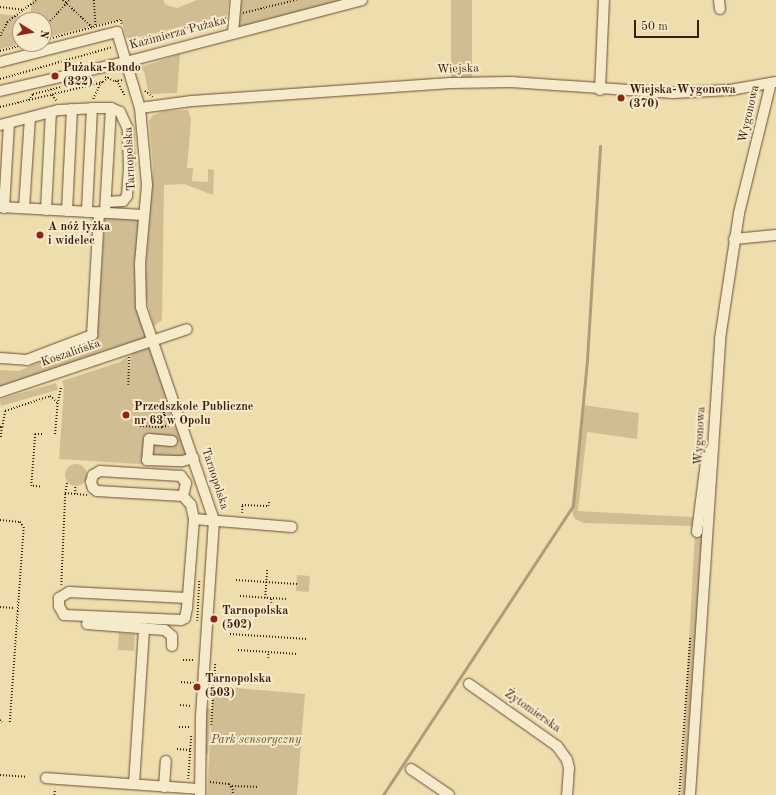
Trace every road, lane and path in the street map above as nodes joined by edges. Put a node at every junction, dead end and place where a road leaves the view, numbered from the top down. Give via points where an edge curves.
1 (37, 0) edge
2 (63, 0) edge
3 (69, 0) edge
4 (94, 0) edge
5 (236, 0) edge
6 (296, 0) edge
7 (362, 0) edge
8 (604, 0) edge
9 (66, 4) junction
10 (0, 8) edge
11 (23, 10) junction
12 (234, 16) junction
13 (52, 19) edge
14 (96, 26) dead end
15 (92, 27) dead end
16 (232, 33) junction
17 (0, 36) edge
18 (120, 43) junction
19 (12, 48) edge
20 (0, 51) edge
21 (0, 62) edge
22 (126, 62) junction
23 (103, 77) dead end
24 (0, 79) edge
25 (101, 82) junction
26 (773, 82) edge
27 (68, 86) dead end
28 (600, 90) junction
29 (0, 91) edge
30 (28, 100) junction
31 (0, 107) edge
32 (111, 108) junction
33 (140, 108) junction
34 (72, 109) junction
35 (89, 109) junction
36 (50, 112) junction
37 (30, 118) junction
38 (4, 124) edge
39 (106, 202) junction
40 (2, 207) edge
41 (24, 208) junction
42 (46, 210) junction
43 (67, 211) junction
44 (87, 212) junction
45 (102, 212) junction
46 (144, 215) junction
47 (776, 235) edge
48 (734, 239) junction
49 (187, 329) dead end
50 (151, 341) junction
51 (124, 357) dead end
52 (0, 358) edge
53 (128, 386) dead end
54 (61, 387) dead end
55 (0, 392) edge
56 (59, 395) junction
57 (54, 397) junction
58 (58, 401) junction
59 (165, 406) dead end
60 (168, 416) junction
61 (171, 425) junction
62 (140, 426) dead end
63 (162, 426) junction
64 (1, 427) edge
65 (44, 434) dead end
66 (55, 435) dead end
67 (173, 436) joint
68 (2, 438) dead end
69 (713, 447) junction
70 (194, 458) junction
71 (67, 482) dead end
72 (75, 486) dead end
73 (40, 487) dead end
74 (65, 494) junction
75 (75, 494) junction
76 (87, 495) dead end
77 (183, 496) junction
78 (269, 502) dead end
79 (241, 517) dead end
80 (194, 519) junction
81 (0, 520) edge
82 (214, 522) junction
83 (292, 527) dead end
84 (697, 532) dead end
85 (267, 570) dead end
86 (200, 576) dead end
87 (236, 580) dead end
88 (267, 582) junction
89 (297, 584) dead end
90 (64, 588) dead end
91 (240, 596) dead end
92 (187, 598) junction
93 (265, 598) junction
94 (271, 598) junction
95 (286, 599) dead end
96 (271, 603) dead end
97 (0, 607) edge
98 (14, 608) dead end
99 (87, 624) dead end
100 (197, 627) dead end
101 (144, 628) junction
102 (230, 634) dead end
103 (690, 636) dead end
104 (307, 639) dead end
105 (172, 646) dead end
106 (238, 650) dead end
107 (268, 652) junction
108 (195, 653) dead end
109 (298, 654) dead end
110 (268, 658) dead end
111 (183, 660) dead end
112 (195, 660) junction
113 (194, 668) dead end
114 (194, 675) dead end
115 (182, 682) dead end
116 (194, 683) junction
117 (469, 684) dead end
118 (193, 690) dead end
119 (193, 698) dead end
120 (180, 705) dead end
121 (192, 706) junction
122 (192, 713) dead end
123 (192, 720) dead end
124 (10, 723) dead end
125 (179, 727) dead end
126 (191, 727) junction
127 (178, 749) dead end
128 (190, 750) junction
129 (166, 761) dead end
130 (411, 768) dead end
131 (0, 775) edge
132 (26, 777) dead end
133 (46, 778) dead end
134 (225, 779) dead end
135 (134, 784) junction
136 (226, 784) junction
137 (232, 786) junction
138 (164, 787) junction
139 (258, 787) dead end
140 (187, 788) junction
141 (55, 789) dead end
142 (203, 789) edge
143 (54, 795) edge
144 (233, 795) edge
145 (449, 795) edge
146 (567, 795) edge
147 (679, 795) edge
148 (690, 795) edge

1 - 11 path
2 - 9 path
3 - 9 path
4 - 14 path
5 - 12 street
6 - 12 path
7 - 16 street, Kazimierza Pużaka
8 - 28 street
9 - 13 path
9 - 15 path
10 - 11 path
11 - 17 path via 7,22
12 - 16 street
12 - 18 path
16 - 22 street, Kazimierza Pużaka
18 - 21 street via 117,32
18 - 22 street, Tarnopolska
18 - 24 path via 103,51
19 - 20 path
22 - 29 street, Kazimierza Pużaka
22 - 33 street, Tarnopolska
23 - 25 path via 109,77
25 - 30 path
25 - 35 path
26 - 28 street, Wiejska via 730,90 673,93
26 - 48 street, Wygonowa
27 - 30 path via 33,94
28 - 33 street, Wiejska via 511,82 456,83 192,101
30 - 31 path
32 - 35 street
32 - 39 street
32 - 39 street via 120,112 128,129 129,167 127,196 123,201
33 - 46 street, Tarnopolska via 147,185
34 - 35 street
34 - 36 street
34 - 43 street
35 - 44 street
36 - 37 street
36 - 42 street
37 - 38 street
37 - 41 street
38 - 40 street
39 - 45 street
40 - 41 street
41 - 42 street
42 - 43 street
43 - 44 street
44 - 45 street
45 - 46 street
45 - 52 street via 92,335 27,360
46 - 50 street, Tarnopolska via 139,286 141,307
47 - 48 street
48 - 69 street, Wygonowa via 720,339
49 - 50 street, Koszalińska
50 - 55 street, Koszalińska
50 - 70 street, Tarnopolska
51 - 53 path via 129,353
54 - 56 path
56 - 57 path
56 - 58 path
57 - 58 path
57 - 64 path via 49,396 6,410
58 - 66 path
59 - 60 path
60 - 61 path
60 - 63 path via 165,417 164,412
61 - 63 path via 169,428
61 - 67 path
62 - 63 path
64 - 68 path
65 - 73 path via 35,434 31,486
67 - 70 street via 149,439 147,460 182,461
69 - 84 street via 707,454
69 - 148 street, Wygonowa
70 - 82 street, Tarnopolska
71 - 74 path
72 - 75 path
74 - 75 path
74 - 90 path via 59,581
75 - 76 path
77 - 77 street via 97,491 91,482 93,475 100,471 180,476 186,483
77 - 80 street via 194,512
78 - 79 path via 268,506 242,505
80 - 82 street
80 - 92 street
81 - 124 path via 20,522 24,527
82 - 83 street
82 - 142 street, Tarnopolska via 201,712
85 - 88 path
86 - 100 path
87 - 88 path
88 - 89 path
88 - 93 path
91 - 93 path
92 - 92 street via 184,618 181,620 64,614 59,611 59,598 69,592
93 - 94 path
94 - 95 path
94 - 96 path
97 - 98 path
99 - 101 street
101 - 105 street via 170,631
101 - 135 street
102 - 104 path
103 - 147 path
106 - 107 path
107 - 109 path
107 - 110 path
108 - 112 path
111 - 112 path
112 - 113 path
114 - 116 path
115 - 116 path
116 - 118 path
117 - 146 street, Żytomierska via 557,746 567,760 569,768
119 - 121 path
120 - 121 path
121 - 122 path
123 - 126 path
125 - 126 path
126 - 128 path
127 - 128 path
128 - 140 path
129 - 138 street
130 - 145 street
131 - 132 path
133 - 135 street
134 - 136 path
135 - 138 street
136 - 137 path
136 - 142 path
137 - 139 path
137 - 144 path
138 - 140 street
140 - 142 street
141 - 143 path

